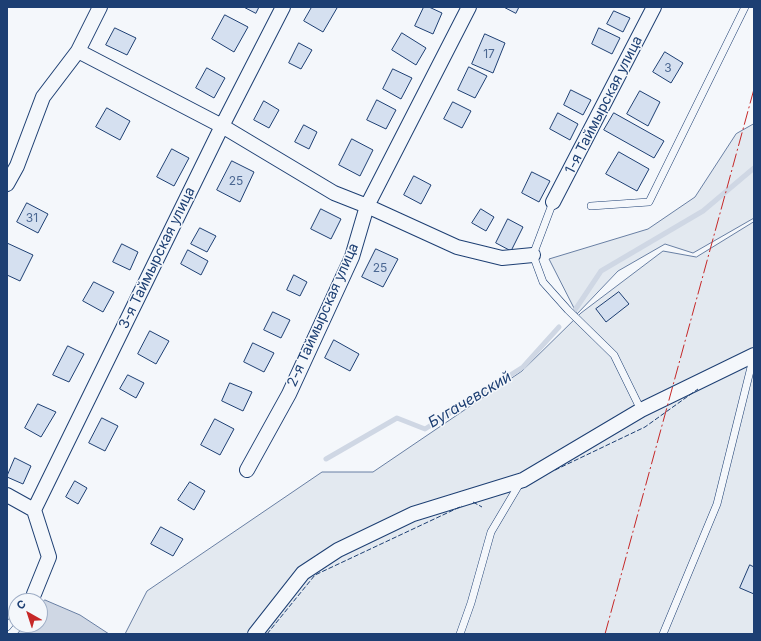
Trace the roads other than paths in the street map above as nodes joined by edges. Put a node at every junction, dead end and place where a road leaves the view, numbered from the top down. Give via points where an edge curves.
1 (100, 7) edge
2 (283, 7) edge
3 (469, 7) edge
4 (654, 7) edge
5 (744, 7) edge
6 (78, 51) junction
7 (222, 126) junction
8 (7, 184) edge
9 (553, 202) joint
10 (367, 206) junction
11 (591, 206) dead end
12 (533, 255) junction
13 (754, 355) edge
14 (641, 410) junction
15 (248, 470) dead end
16 (521, 481) junction
17 (7, 495) edge
18 (34, 510) junction
19 (33, 593) edge
20 (255, 634) edge
21 (460, 634) edge
22 (663, 634) edge

1 - 6 street
2 - 7 street, 3-я Таймырская улица
3 - 10 street, 2-я Таймырская улица
4 - 9 street, 1-я Таймырская улица
5 - 11 lane via 649,202
6 - 7 street
6 - 8 street via 43,98 17,166
7 - 10 street via 334,193
7 - 18 street, 3-я Таймырская улица
9 - 12 lane
10 - 12 street via 457,247 502,258
10 - 15 street, 2-я Таймырская улица via 352,257 289,394
12 - 14 lane via 543,282 614,356
13 - 14 street
13 - 22 lane via 717,504
14 - 16 street
16 - 20 street via 413,514 338,550 303,573
16 - 21 lane via 491,532
17 - 18 street
18 - 19 street via 48,557

